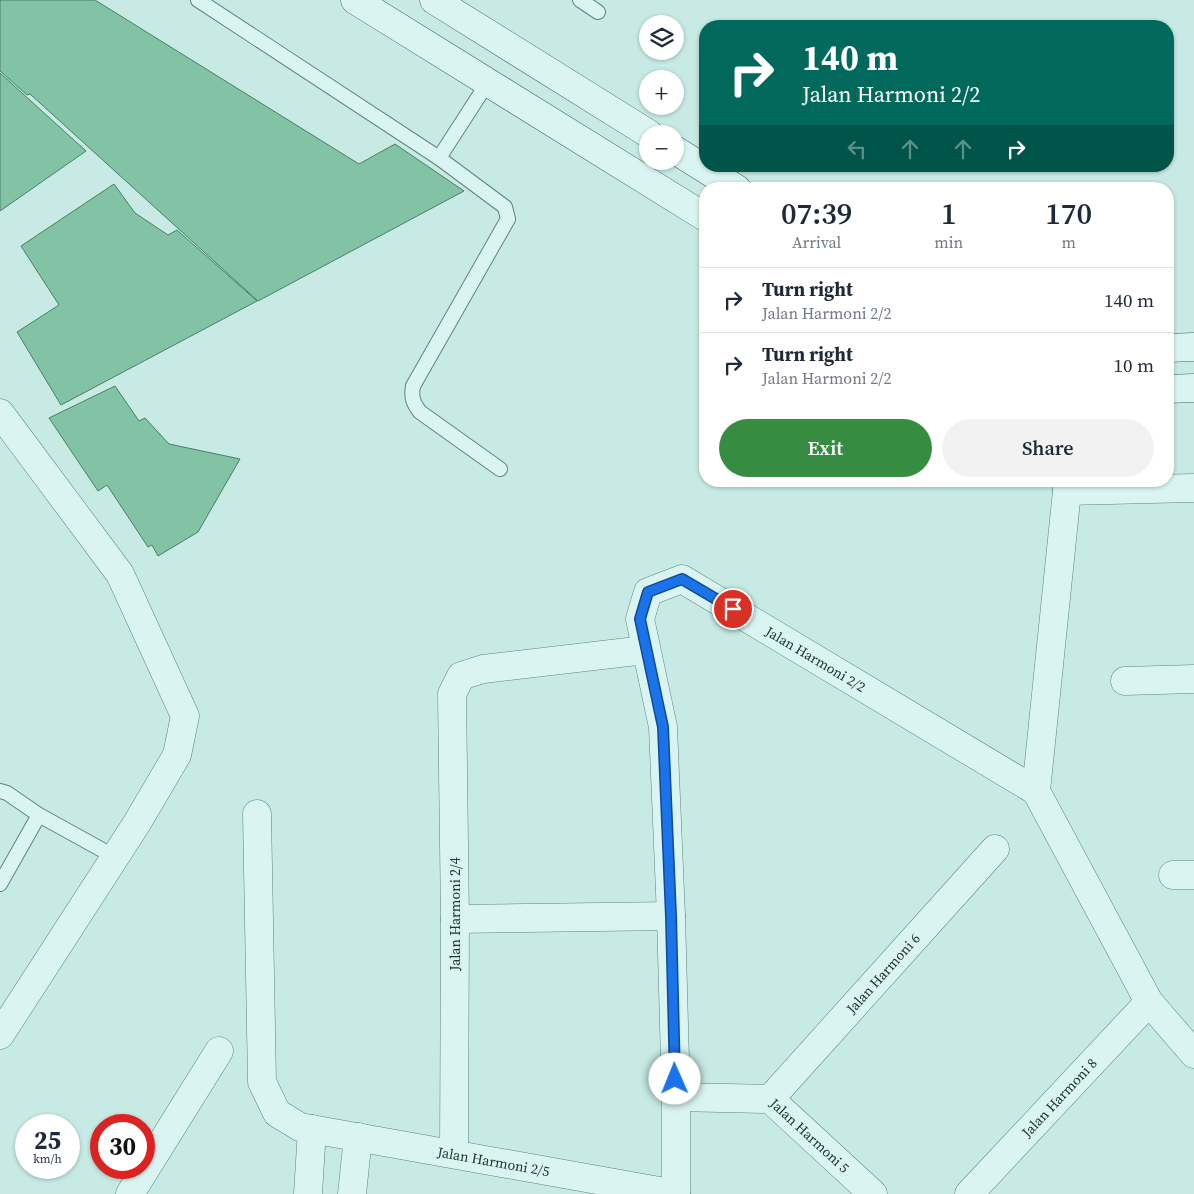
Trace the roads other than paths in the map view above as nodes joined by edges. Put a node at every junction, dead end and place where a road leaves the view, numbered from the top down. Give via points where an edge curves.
1 (198, 0) edge
2 (355, 0) edge
3 (434, 0) edge
4 (580, 0) edge
5 (598, 12) dead end
6 (488, 82) junction
7 (639, 128) edge
8 (684, 156) edge
9 (439, 158) junction
10 (699, 165) edge
11 (710, 172) edge
12 (726, 182) edge
13 (699, 214) edge
14 (1194, 347) edge
15 (1174, 348) edge
16 (1194, 388) edge
17 (1174, 389) edge
18 (0, 412) edge
19 (500, 469) dead end
20 (1067, 487) edge
21 (1130, 487) edge
22 (1194, 488) edge
23 (645, 650) junction
24 (1194, 679) edge
25 (1125, 681) dead end
26 (0, 791) edge
27 (1036, 791) junction
28 (257, 814) dead end
29 (40, 815) junction
30 (995, 849) dead end
31 (115, 857) junction
32 (0, 884) edge
33 (671, 916) junction
34 (455, 918) junction
35 (1149, 1002) junction
36 (0, 1036) edge
37 (219, 1051) dead end
38 (1194, 1054) edge
39 (676, 1097) junction
40 (770, 1099) junction
41 (312, 1129) junction
42 (358, 1137) junction
43 (454, 1154) junction
44 (130, 1194) edge
45 (308, 1194) edge
46 (352, 1194) edge
47 (676, 1194) edge
48 (873, 1194) edge
49 (969, 1194) edge

1 - 9 lane
2 - 6 street
3 - 7 street
4 - 5 lane
6 - 9 lane
6 - 13 street
8 - 10 street
9 - 19 lane via 505,207 508,219 413,386 413,401 420,412
11 - 12 street
14 - 15 street
16 - 17 street
18 - 31 street via 120,574 185,716 177,755
20 - 27 street
21 - 22 street
23 - 27 street, Jalan Harmoni 2/2 via 640,619 648,592 682,579
23 - 33 street, Jalan Harmoni 2/2 via 663,727
23 - 34 street, Jalan Harmoni 2/4 via 482,669 461,676 452,694
24 - 25 street
26 - 29 lane
27 - 35 street
28 - 41 street, Jalan Harmoni 2/5 via 262,1082 277,1113 300,1127
29 - 31 lane
29 - 32 lane
30 - 40 street, Jalan Harmoni 6
31 - 36 street
33 - 34 street
33 - 39 street, Jalan Harmoni 2/2
34 - 43 street, Jalan Harmoni 2/4
35 - 38 street
35 - 49 street, Jalan Harmoni 8
37 - 44 street
39 - 40 street, Jalan Harmoni 5
39 - 47 street, Jalan Harmoni 2/2
40 - 48 street, Jalan Harmoni 5
41 - 42 street, Jalan Harmoni 2/5
41 - 45 street
42 - 43 street, Jalan Harmoni 2/5
42 - 46 street
43 - 47 street, Jalan Harmoni 2/5

